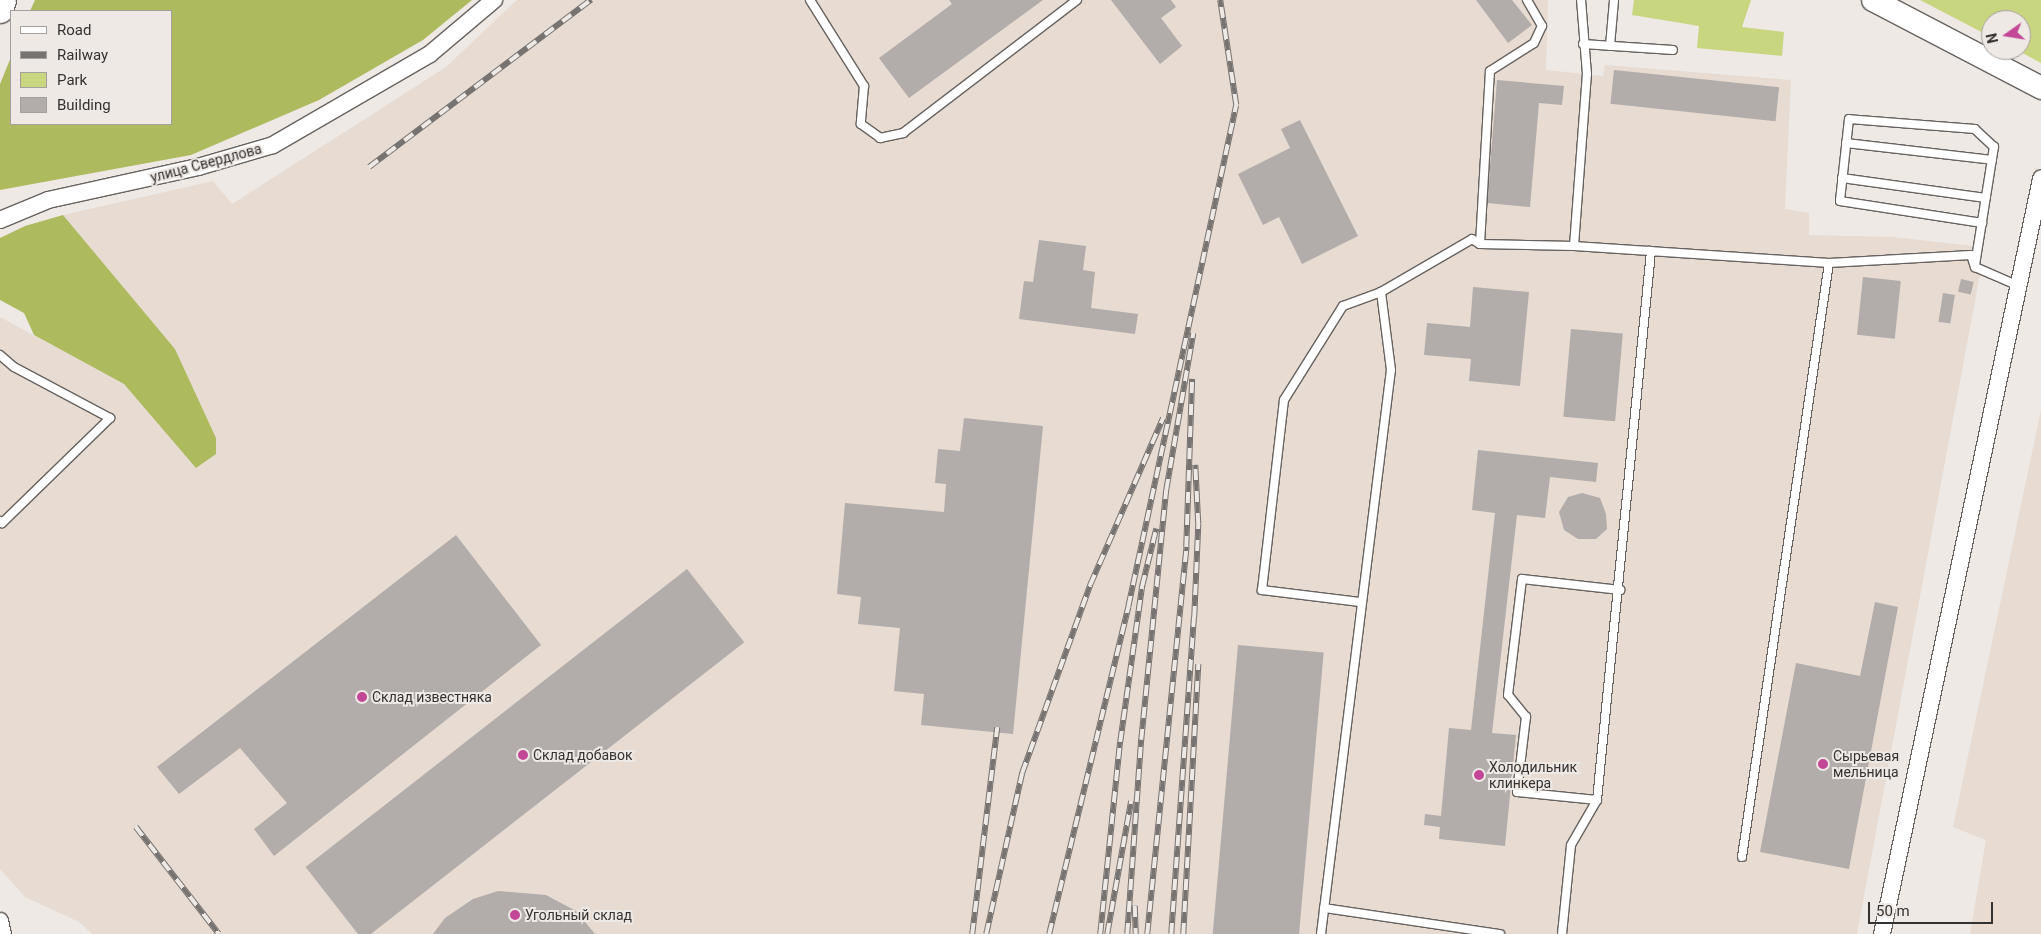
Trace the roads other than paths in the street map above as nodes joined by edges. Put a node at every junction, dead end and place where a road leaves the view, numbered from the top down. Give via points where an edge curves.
1 (4, 0) edge
2 (494, 0) edge
3 (810, 0) edge
4 (1077, 0) edge
5 (1527, 0) edge
6 (1581, 0) edge
7 (1614, 0) edge
8 (1873, 0) edge
9 (0, 10) edge
10 (1583, 44) junction
11 (1610, 46) junction
12 (1673, 50) dead end
13 (2041, 88) edge
14 (1846, 143) junction
15 (1992, 160) junction
16 (1842, 178) junction
17 (2041, 180) edge
18 (1986, 198) junction
19 (0, 220) edge
20 (1982, 222) junction
21 (1480, 244) junction
22 (1574, 246) junction
23 (1651, 251) junction
24 (1829, 263) junction
25 (1975, 267) junction
26 (2019, 286) junction
27 (1381, 292) junction
28 (0, 355) edge
29 (0, 521) edge
30 (1620, 590) junction
31 (1360, 602) junction
32 (1597, 800) junction
33 (1742, 857) dead end
34 (1324, 908) junction
35 (0, 921) edge
36 (3, 934) edge
37 (1321, 934) edge
38 (1500, 934) edge
39 (1562, 934) edge
40 (1882, 934) edge

1 - 9 main road
2 - 19 street, улица Свердлова via 430,54 273,145 198,168 48,200
3 - 4 lane via 864,86 861,124 880,138 903,133
5 - 21 lane via 1542,26 1534,42 1490,71
6 - 10 lane
7 - 11 lane
8 - 13 street
10 - 11 lane
10 - 22 lane via 1587,74
11 - 12 lane
14 - 15 lane
14 - 15 lane via 1849,119 1975,129 1994,146
14 - 16 lane
15 - 18 lane
16 - 18 lane
16 - 20 lane via 1840,200
17 - 26 street
18 - 20 lane
20 - 25 lane
21 - 22 lane
21 - 27 lane via 1472,239
22 - 23 lane
23 - 24 lane
23 - 30 lane
24 - 25 lane via 1971,255
24 - 33 lane
25 - 26 lane
26 - 40 street
27 - 31 lane via 1391,370
27 - 31 lane via 1343,306 1284,400 1262,590
28 - 29 lane via 14,368 110,418 2,523
30 - 32 lane
30 - 32 lane via 1522,579 1508,695 1526,716 1518,792
31 - 34 lane
32 - 39 lane via 1571,845
34 - 37 lane
34 - 38 lane
35 - 36 street

